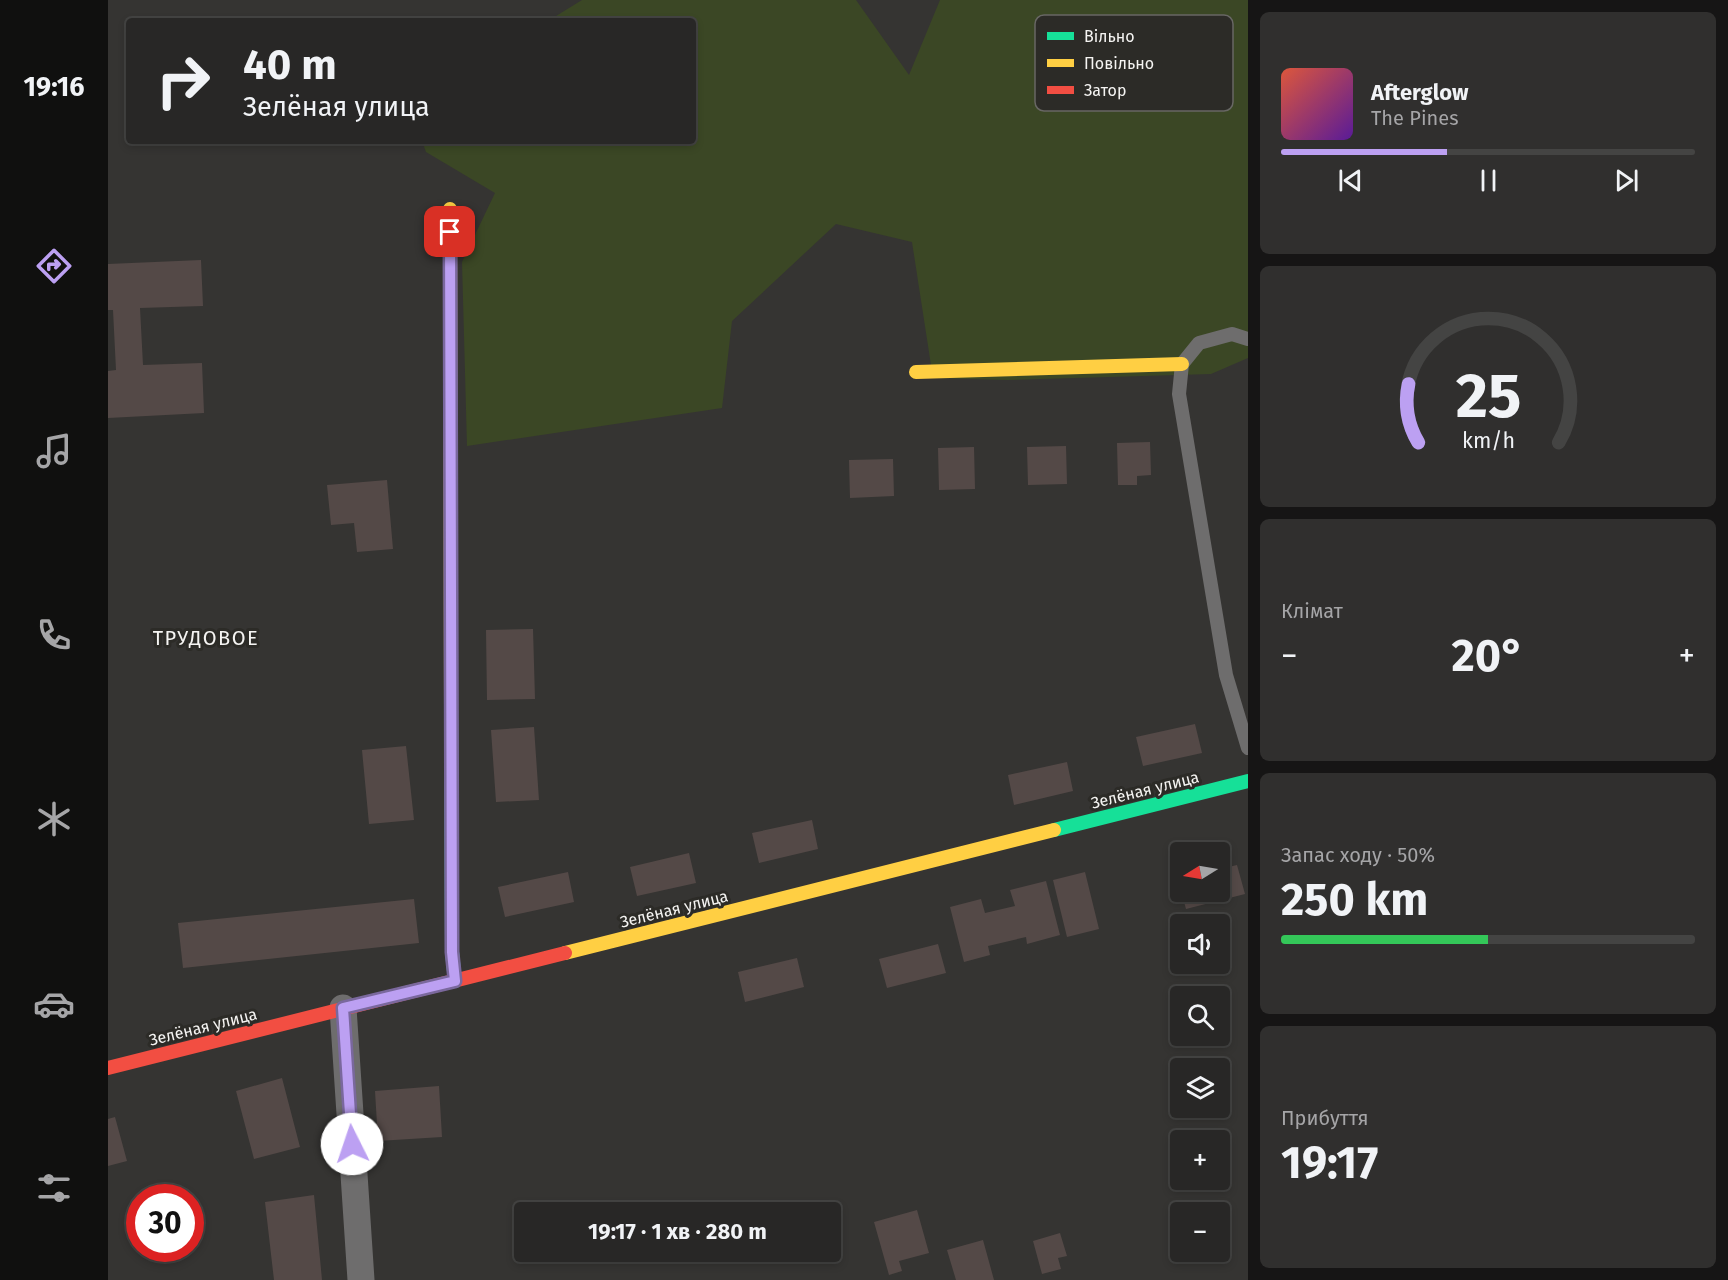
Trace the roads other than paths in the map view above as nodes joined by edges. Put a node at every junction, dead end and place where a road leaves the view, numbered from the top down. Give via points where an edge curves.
1 (450, 209) dead end
2 (1248, 339) edge
3 (1182, 364) junction
4 (916, 372) dead end
5 (1248, 748) edge
6 (1248, 781) edge
7 (455, 981) junction
8 (343, 1008) junction
9 (108, 1068) edge
10 (361, 1280) edge

1 - 7 street
2 - 3 lane via 1232,334 1198,343
3 - 4 street
3 - 5 lane via 1179,394 1226,675
6 - 7 street, Зелёная улица
7 - 8 street, Зелёная улица
8 - 9 street, Зелёная улица
8 - 10 street

